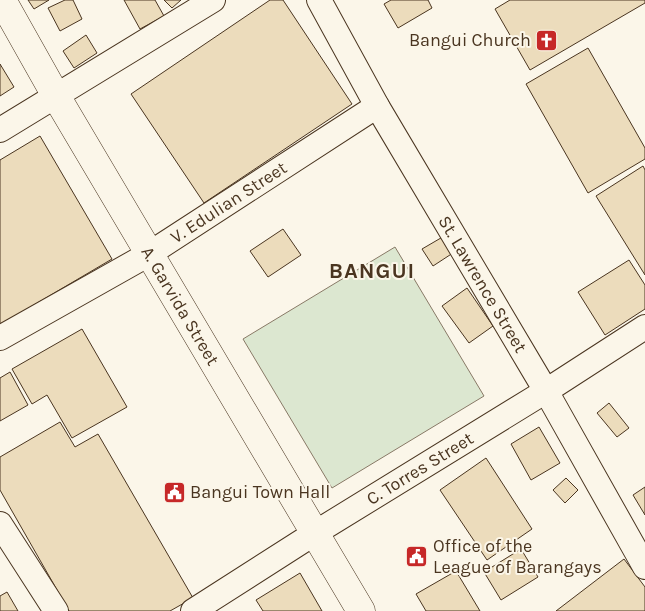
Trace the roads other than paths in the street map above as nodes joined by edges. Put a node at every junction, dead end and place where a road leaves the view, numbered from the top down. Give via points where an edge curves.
1 (2, 0) edge
2 (213, 0) edge
3 (319, 0) edge
4 (56, 96) junction
5 (377, 106) junction
6 (0, 130) edge
7 (149, 254) junction
8 (645, 327) edge
9 (0, 338) edge
10 (546, 391) junction
11 (1, 529) edge
12 (315, 533) junction
13 (645, 567) edge
14 (56, 611) edge
15 (193, 611) edge
16 (361, 611) edge

1 - 4 main road, A. Garvida Street
2 - 4 street
3 - 5 street, St. Lawrence Street
4 - 6 street
4 - 7 main road, A. Garvida Street
5 - 7 street, V. Edulian Street
5 - 10 street, St. Lawrence Street
7 - 9 street, V. Edulian Street
7 - 12 main road, A. Garvida Street
8 - 10 street, C. Torres Street
10 - 12 street, C. Torres Street
10 - 13 street, St. Lawrence Street
11 - 14 street
12 - 15 street, C. Torres Street
12 - 16 main road, A. Garvida Street

